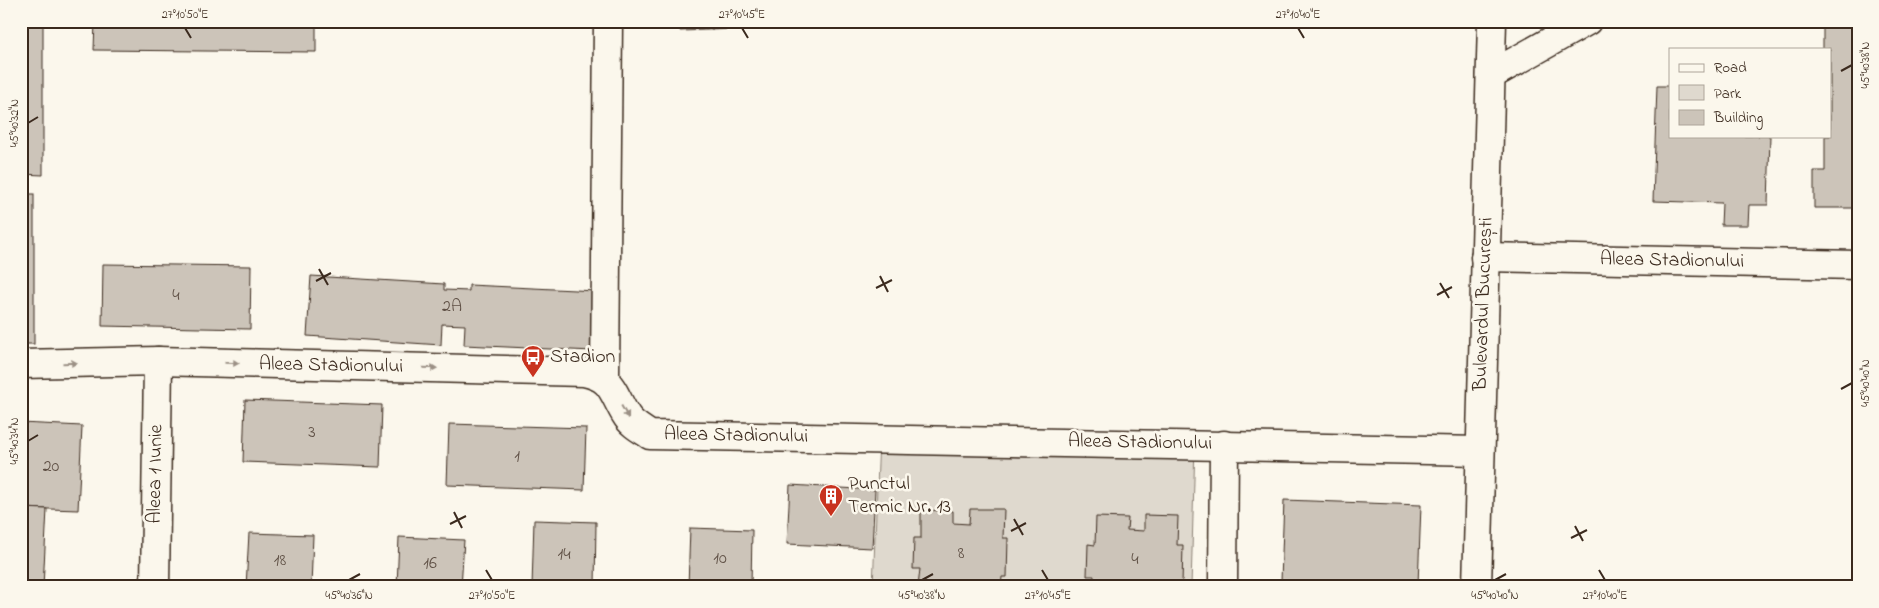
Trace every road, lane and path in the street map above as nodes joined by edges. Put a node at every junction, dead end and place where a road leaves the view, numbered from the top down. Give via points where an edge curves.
1 (608, 21) edge
2 (1492, 21) edge
3 (1587, 21) edge
4 (1491, 75) junction
5 (1485, 257) junction
6 (1858, 265) edge
7 (158, 361) junction
8 (21, 364) edge
9 (605, 379) junction
10 (1224, 445) junction
11 (1480, 451) junction
12 (155, 587) edge
13 (1223, 587) edge
14 (1477, 587) edge

1 - 9 street
2 - 4 street, Bulevardul București
3 - 4 street
4 - 5 street, Bulevardul București
5 - 6 street, Aleea Stadionului
5 - 11 street, Bulevardul București
8 -> 7 street, Aleea Stadionului
7 -> 9 street, Aleea Stadionului via 584,372
7 - 12 street, Aleea 1 Iunie
9 -> 10 street, Aleea Stadionului via 626,416 650,435
10 - 11 street, Aleea Stadionului
10 - 13 street
11 - 14 street, Bulevardul București

